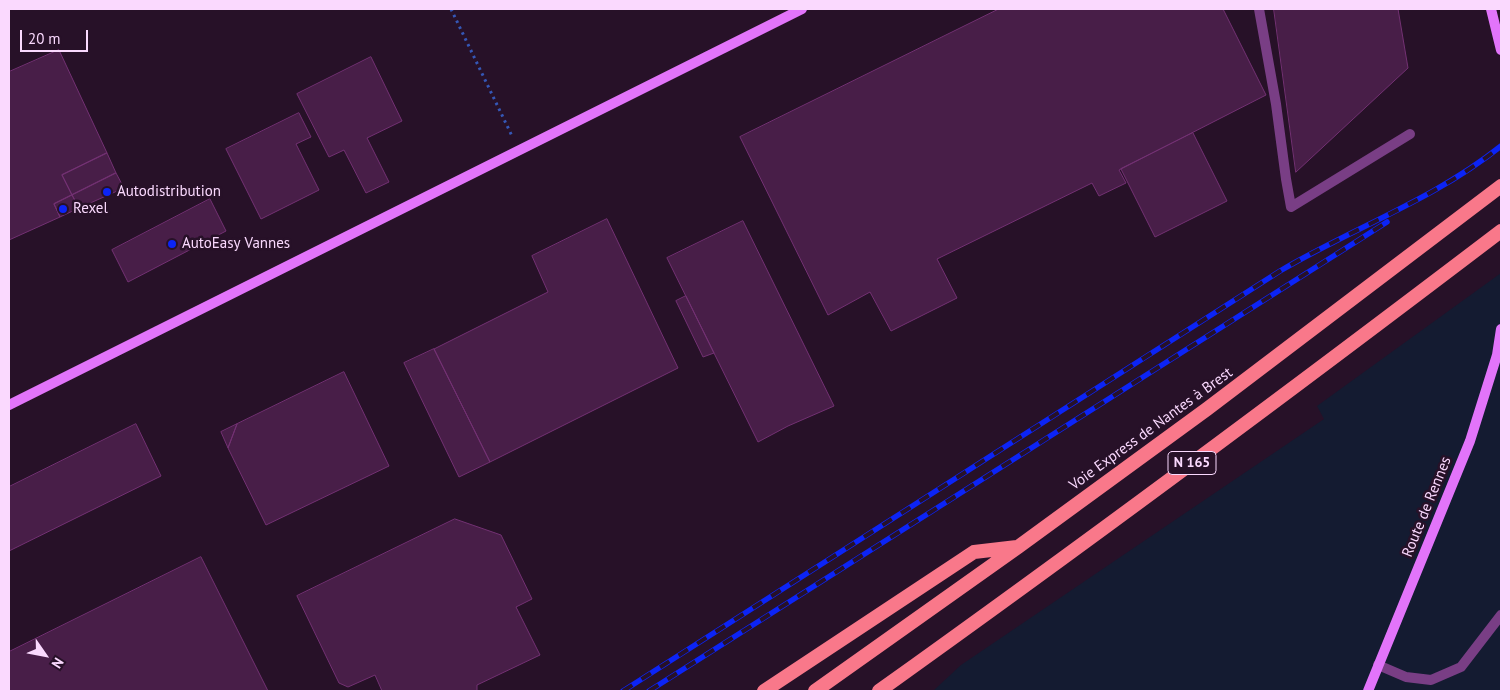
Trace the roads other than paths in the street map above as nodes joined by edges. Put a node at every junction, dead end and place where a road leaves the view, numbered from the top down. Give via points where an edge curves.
1 (802, 9) edge
2 (1259, 9) edge
3 (1491, 9) edge
4 (1501, 50) edge
5 (1410, 134) dead end
6 (1501, 186) edge
7 (1501, 231) edge
8 (1501, 329) edge
9 (9, 405) edge
10 (1018, 547) junction
11 (1501, 615) edge
12 (1378, 665) junction
13 (764, 691) edge
14 (815, 691) edge
15 (879, 691) edge
16 (1368, 691) edge

1 - 9 main road
2 - 5 street via 1291,207
3 - 4 main road
6 - 10 highway, Voie Express de Nantes à Brest / N 165 via 1208,409
7 - 15 highway, N 165 via 1137,504
8 - 12 main road, Route de Rennes via 1497,355 1470,441
10 - 13 highway via 974,552
10 - 14 highway, Voie Express de Nantes à Brest / N 165
11 - 12 street via 1461,667 1431,680 1406,677
12 - 16 main road, Route de Rennes

